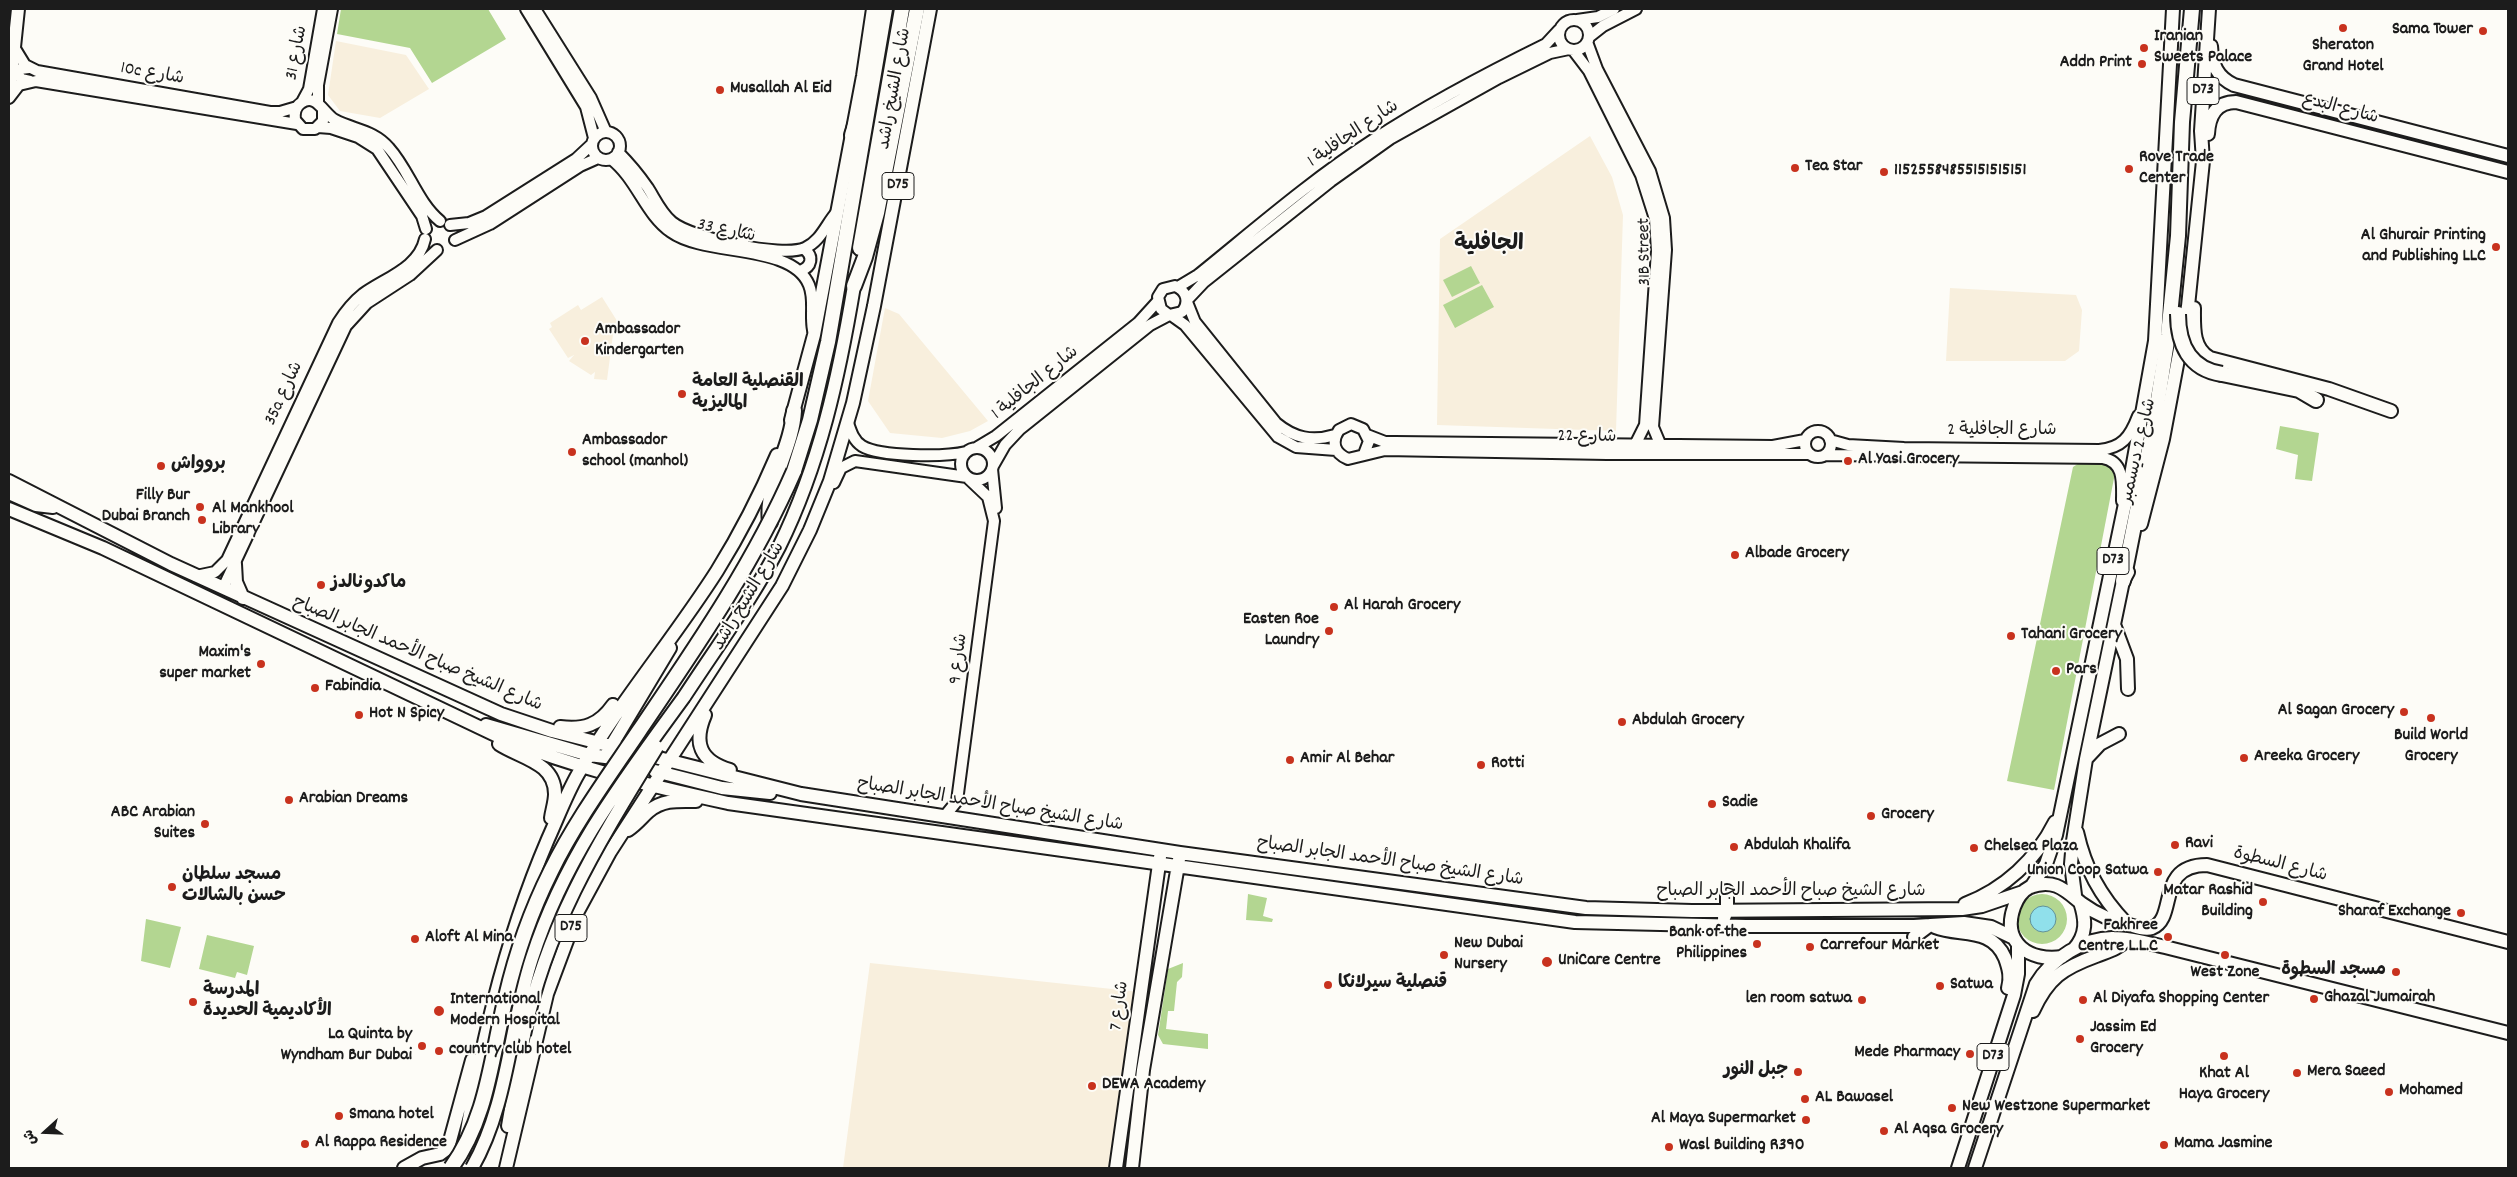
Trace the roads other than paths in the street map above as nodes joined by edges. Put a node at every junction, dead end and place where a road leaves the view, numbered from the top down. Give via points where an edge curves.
1 (18, 9) edge
2 (323, 9) edge
3 (332, 9) edge
4 (526, 9) edge
5 (535, 9) edge
6 (873, 9) edge
7 (885, 9) edge
8 (902, 9) edge
9 (918, 9) edge
10 (930, 9) edge
11 (1614, 9) edge
12 (1636, 9) edge
13 (2173, 9) edge
14 (2192, 9) edge
15 (2209, 9) edge
16 (1577, 20) junction
17 (2207, 22) junction
18 (1559, 30) junction
19 (1588, 39) junction
20 (879, 44) junction
21 (14, 46) junction
22 (1571, 49) junction
23 (29, 68) junction
24 (2170, 71) junction
25 (30, 81) junction
26 (2161, 81) dead end
27 (2226, 81) junction
28 (9, 96) edge
29 (299, 104) junction
30 (2224, 104) junction
31 (321, 106) junction
32 (297, 124) junction
33 (318, 127) junction
34 (606, 132) junction
35 (852, 135) junction
36 (592, 142) junction
37 (2181, 152) junction
38 (614, 156) junction
39 (2508, 156) edge
40 (598, 158) junction
41 (2203, 160) junction
42 (2508, 172) edge
43 (837, 212) junction
44 (445, 223) junction
45 (426, 234) junction
46 (748, 234) dead end
47 (455, 240) junction
48 (739, 244) junction
49 (804, 249) junction
50 (438, 250) junction
51 (800, 271) junction
52 (2192, 272) junction
53 (854, 286) junction
54 (1178, 287) junction
55 (1158, 301) junction
56 (1187, 301) junction
57 (1170, 315) junction
58 (814, 335) junction
59 (2145, 399) junction
60 (2316, 400) dead end
61 (794, 411) junction
62 (2391, 411) dead end
63 (848, 423) junction
64 (1335, 435) junction
65 (1367, 435) junction
66 (1806, 440) junction
67 (1830, 440) junction
68 (1635, 445) junction
69 (1661, 446) junction
70 (971, 450) junction
71 (1336, 450) junction
72 (1364, 454) junction
73 (1810, 454) junction
74 (1825, 455) junction
75 (993, 467) junction
76 (968, 478) junction
77 (9, 481) edge
78 (9, 493) edge
79 (823, 500) junction
80 (58, 506) junction
81 (10, 511) edge
82 (2122, 513) junction
83 (994, 521) junction
84 (770, 522) junction
85 (235, 564) junction
86 (196, 576) junction
87 (2123, 581) junction
88 (176, 582) junction
89 (223, 588) junction
90 (243, 598) junction
91 (2114, 621) junction
92 (677, 629) junction
93 (293, 638) junction
94 (355, 648) junction
95 (641, 677) junction
96 (2128, 689) dead end
97 (684, 697) junction
98 (709, 698) junction
99 (462, 720) junction
100 (535, 726) junction
101 (482, 729) junction
102 (2119, 734) dead end
103 (607, 758) junction
104 (2086, 759) junction
105 (586, 761) junction
106 (641, 762) junction
107 (668, 762) junction
108 (661, 773) junction
109 (638, 782) junction
110 (653, 786) junction
111 (766, 786) junction
112 (791, 792) junction
113 (714, 799) junction
114 (957, 801) junction
115 (2062, 809) junction
116 (944, 817) junction
117 (966, 821) junction
118 (2075, 825) junction
119 (622, 834) junction
120 (549, 838) junction
121 (1162, 850) junction
122 (1180, 853) junction
123 (1300, 858) dead end
124 (1159, 865) junction
125 (1178, 868) junction
126 (1309, 870) junction
127 (2027, 890) junction
128 (588, 891) junction
129 (1727, 892) dead end
130 (1378, 895) junction
131 (1884, 899) dead end
132 (2078, 899) junction
133 (1386, 905) dead end
134 (1900, 910) junction
135 (1951, 910) junction
136 (1727, 911) junction
137 (2163, 916) junction
138 (2127, 924) junction
139 (1930, 925) junction
140 (1674, 926) junction
141 (1914, 937) dead end
142 (2127, 939) junction
143 (2016, 942) junction
144 (2508, 942) edge
145 (2165, 947) junction
146 (508, 950) junction
147 (2067, 954) junction
148 (1140, 992) junction
149 (2005, 1019) junction
150 (1151, 1029) junction
151 (2508, 1034) edge
152 (2020, 1035) junction
153 (404, 1168) edge
154 (451, 1168) edge
155 (461, 1168) edge
156 (472, 1168) edge
157 (505, 1168) edge
158 (1116, 1168) edge
159 (1132, 1168) edge
160 (1958, 1168) edge
161 (1975, 1168) edge

1 - 21 main road
2 - 29 street, شارع 31 via 310,84
3 - 31 street, شارع 31 via 318,85
4 - 36 street via 583,102 590,119
5 - 34 street via 588,91
6 - 35 main road, شارع الشيخ راشد
7 - 20 highway, شارع الشيخ راشد / D75
8 - 53 highway, شارع الشيخ راشد / D75
9 - 53 highway via 878,214
10 - 63 main road, شارع الشيخ راشد / D75 via 887,241
11 - 16 street
12 - 19 street via 1603,26
13 - 24 main road, شارع 2 ديسمبر / D73
14 - 37 highway
15 - 17 main road, شارع 2 ديسمبر / D73
16 - 18 street via 1566,21
16 - 19 street via 1586,26
17 - 27 main road via 2214,65
17 - 41 main road, شارع 2 ديسمبر / D73 via 2200,131
18 - 22 street via 1560,42
18 - 54 street, شارع الجافلية 1 via 1546,44 1371,140 1198,275
19 - 22 street via 1581,48
19 - 69 street, 31B Street via 1597,69 1650,171 1664,218 1666,250 1653,427
20 - 35 highway
20 - 84 highway, شارع الشيخ راشد / D75, bridge via 817,393 794,471
21 - 23 street
21 - 28 main road
22 - 56 street, شارع الجافلية 1 via 1550,53 1499,78 1390,139 1331,181 1198,286
22 - 68 street, 31B Street via 1589,71 1641,174 1655,220 1656,251 1645,425
23 - 25 street via 20,69 18,74 21,79
23 - 29 street, 10c شارع via 270,112 286,111
24 - 26 main road
24 - 59 main road, شارع 2 ديسمبر / D73 via 2159,199 2155,341
25 - 28 street
25 - 32 street, 10c شارع
27 - 30 main road via 2215,81 2208,91 2211,100
27 - 39 main road, شارع البدع via 2242,88
29 - 31 street via 310,100
29 - 32 street via 294,116
30 - 41 main road via 2210,116
30 - 42 main road, شارع البدع via 2242,103
31 - 33 street via 323,121
31 - 44 street via 337,121 368,131 383,142 428,209
32 - 33 street via 307,130
33 - 45 street via 358,137 377,149 422,216
34 - 36 street
34 - 38 street via 618,139
35 - 43 main road, شارع الشيخ راشد
36 - 40 street
36 - 44 street via 576,159 486,216 469,224
37 - 60 highway, bridge via 2187,185 2187,213 2178,314 2180,338 2187,354 2200,366 2222,374 2299,390
37 - 87 highway via 2178,236 2165,361
38 - 40 street
38 - 48 street, شارع 33 via 641,178 673,223 695,234
38 - 51 street, شارع 33 via 662,224 678,236 782,260
40 - 47 street via 580,166 490,224
41 - 52 main road, شارع 2 ديسمبر / D73
43 - 49 street via 818,239
43 - 58 main road, شارع الشيخ راشد
44 - 45 street via 432,223
44 - 47 street via 454,232
45 - 50 street via 431,248
45 - 86 street, 35a شارع via 422,250 415,260 362,295 338,323 227,560 215,572
46 - 48 street
47 - 50 street via 448,248
48 - 49 street, شارع 33 via 786,251
49 - 51 street via 810,255 810,261 808,267
50 - 85 street, 35a شارع via 410,275 367,303 346,326
51 - 58 street via 811,290
52 - 62 main road via 2196,341 2201,352 2333,390
52 - 87 main road, شارع 2 ديسمبر / D73 via 2186,324 2163,439 2132,561
53 - 97 main road via 835,387 810,476 769,565
54 - 55 street via 1163,289
54 - 56 street
55 - 57 street via 1161,310
55 - 70 street, شارع الجافلية 1 via 1138,323 996,436
56 - 57 street via 1182,312
56 - 64 street via 1195,322 1276,423 1291,434 1308,439
57 - 71 street via 1185,325 1278,437 1296,447
57 - 75 street, شارع الجافلية 1 via 1144,329 1020,429 1004,445
58 - 61 main road, شارع الشيخ راشد
59 - 67 street, شارع الجافلية 2 via 2131,434 2120,445 2108,449 1904,448 1848,445
59 - 82 main road, شارع 2 ديسمبر / D73
61 - 84 highway via 788,446 769,503
61 - 92 main road, شارع الشيخ راشد via 774,464 743,527
63 - 70 street, شارع الجافلية 1 via 856,441 868,449 938,456
63 - 79 main road, شارع الشيخ راشد / D75
64 - 65 street via 1351,424 1363,429
64 - 71 street
65 - 68 street, شارع 22 via 1385,442
65 - 72 street via 1368,448
66 - 67 street via 1811,433 1818,431 1824,432
66 - 69 street, شارع 22 via 1773,446
66 - 73 street
67 - 74 street via 1830,448
68 - 69 street, شارع 22
70 - 75 street via 988,453
70 - 76 street via 960,465
71 - 72 street via 1348,459
72 - 73 street, شارع 22 via 1385,450
73 - 74 street via 1817,457
74 - 82 street, شارع الجافلية 2 via 2110,460 2121,475
75 - 76 street via 983,479
75 - 83 street, شارع 9
76 - 79 street via 855,461 841,468
76 - 83 street, شارع 9 via 988,497
77 - 80 main road, شارع الشيخ صباح الأحمد الجابر الصباح
78 - 80 main road via 39,506
79 - 98 main road, شارع الشيخ راشد / D75 via 782,586
80 - 86 main road, شارع الشيخ صباح الأحمد الجابر الصباح
81 - 88 main road, شارع الشيخ صباح الأحمد الجابر الصباح via 103,548
82 - 115 main road, شارع 2 ديسمبر / D73
83 - 114 street, شارع 9
84 - 154 highway, شارع الشيخ راشد, bridge via 726,601 587,808 551,872 533,912 512,975 483,1103 468,1140
85 - 89 street, 35a شارع
85 - 90 main road via 236,582
86 - 89 main road, شارع الشيخ صباح الأحمد الجابر الصباح
87 - 91 main road, شارع 2 ديسمبر / D73
88 - 89 main road via 186,581 216,594
88 - 93 main road, شارع الشيخ صباح الأحمد الجابر الصباح
89 - 90 main road, شارع الشيخ صباح الأحمد الجابر الصباح
90 - 94 main road, شارع الشيخ صباح الأحمد الجابر الصباح
91 - 96 main road via 2127,659
91 - 104 main road, شارع 2 ديسمبر / D73
92 - 95 main road, شارع الشيخ راشد
92 - 103 main road via 661,667
93 - 94 main road via 305,633 339,648
93 - 99 main road, شارع الشيخ صباح الأحمد الجابر الصباح
94 - 100 main road, شارع الشيخ صباح الأحمد الجابر الصباح
95 - 100 main road via 622,692 606,715 594,724 578,728
95 - 103 main road, شارع الشيخ راشد
97 - 156 main road, bridge via 602,812 579,848 558,891 524,982 496,1114
97 - 157 main road, bridge via 588,861 540,971 509,1116
98 - 107 main road, شارع الشيخ راشد / D75
98 - 111 main road via 699,730 703,753 717,766 750,776
99 - 101 main road, شارع الشيخ صباح الأحمد الجابر الصباح
99 - 105 main road via 501,728
100 - 103 main road, شارع الشيخ صباح الأحمد الجابر الصباح
101 - 105 main road, شارع الشيخ صباح الأحمد الجابر الصباح via 535,751
101 - 120 main road via 504,748 540,764 550,775 555,795
102 - 104 main road via 2100,744
103 - 105 main road, شارع الشيخ صباح الأحمد الجابر الصباح
103 - 105 main road, شارع الشيخ راشد
103 - 106 main road, شارع الشيخ صباح الأحمد الجابر الصباح
103 - 106 main road
103 - 109 main road, شارع الشيخ صباح الأحمد الجابر الصباح
104 - 118 main road, شارع 2 ديسمبر / D73
105 - 120 main road, شارع الشيخ راشد
106 - 107 main road, شارع الشيخ صباح الأحمد الجابر الصباح
106 - 108 main road
106 - 109 main road
107 - 108 main road, شارع الشيخ راشد / D75
107 - 111 main road, شارع الشيخ صباح الأحمد الجابر الصباح
108 - 110 main road, شارع الشيخ راشد / D75
108 - 112 main road via 733,790
109 - 110 main road, شارع الشيخ صباح الأحمد الجابر الصباح
109 - 128 main road via 598,853
110 - 113 main road, شارع الشيخ صباح الأحمد الجابر الصباح
110 - 119 main road, شارع الشيخ راشد / D75
111 - 112 main road, شارع الشيخ صباح الأحمد الجابر الصباح
112 - 116 main road, شارع الشيخ صباح الأحمد الجابر الصباح
113 - 119 main road via 661,804
113 - 124 main road, شارع الشيخ صباح الأحمد الجابر الصباح
114 - 116 street
114 - 117 street
115 - 127 main road, شارع 2 ديسمبر / D73 via 2050,854
115 - 135 main road via 2044,840 2015,874 1984,896
116 - 117 main road, شارع الشيخ صباح الأحمد الجابر الصباح
117 - 121 main road, شارع الشيخ صباح الأحمد الجابر الصباح
118 - 132 main road, شارع 2 ديسمبر / D73 via 2070,864
118 - 138 main road via 2089,871 2104,899
119 - 128 main road, شارع الشيخ راشد / D75
120 - 146 main road, شارع الشيخ راشد
121 - 122 main road, شارع الشيخ صباح الأحمد الجابر الصباح
121 - 124 main road, شارع 7
122 - 125 main road, شارع 7
122 - 126 main road, شارع الشيخ صباح الأحمد الجابر الصباح
123 - 126 main road
124 - 125 main road, شارع الشيخ صباح الأحمد الجابر الصباح
124 - 148 main road, شارع 7
125 - 130 main road, شارع الشيخ صباح الأحمد الجابر الصباح
125 - 150 main road, شارع 7
126 - 136 main road, شارع الشيخ صباح الأحمد الجابر الصباح via 1571,901 1610,910 1688,906
127 - 132 main road via 2054,885
127 - 135 main road, شارع الشيخ صباح الأحمد الجابر الصباح via 1982,906
127 - 143 main road via 2011,914
128 - 157 main road, شارع الشيخ راشد / D75 via 561,952 547,994
129 - 136 main road
130 - 133 main road
130 - 140 main road, شارع الشيخ صباح الأحمد الجابر الصباح via 1574,922
131 - 134 main road
132 - 138 main road via 2108,918
132 - 147 main road via 2085,918 2083,935
134 - 135 main road, شارع الشيخ صباح الأحمد الجابر الصباح
134 - 136 main road, شارع الشيخ صباح الأحمد الجابر الصباح
136 - 140 main road via 1720,920 1683,921
137 - 138 main road via 2149,929
137 - 144 main road, شارع السطوة via 2176,879 2189,868 2207,865
137 - 145 main road, شارع السطوة via 2161,937
139 - 140 main road, شارع الشيخ صباح الأحمد الجابر الصباح via 1750,932
139 - 141 main road
139 - 143 main road, شارع الشيخ صباح الأحمد الجابر الصباح via 1982,925 1999,930
139 - 149 main road via 1948,932 1978,934 1997,946 2010,972
142 - 145 main road
142 - 147 main road via 2100,939
142 - 152 main road via 2115,950 2088,959 2051,980
143 - 147 main road via 2033,956 2042,958
143 - 149 main road, D73 via 2018,974
145 - 151 main road
146 - 153 main road via 494,972 449,1145 440,1154 422,1158
146 - 155 main road, شارع الشيخ راشد via 478,1074
147 - 152 main road, D73 via 2047,968 2036,984
148 - 150 main road via 1148,1002 1147,1021
148 - 158 main road, شارع 7
149 - 160 main road, D73
150 - 159 main road, شارع 7
152 - 161 main road, D73

